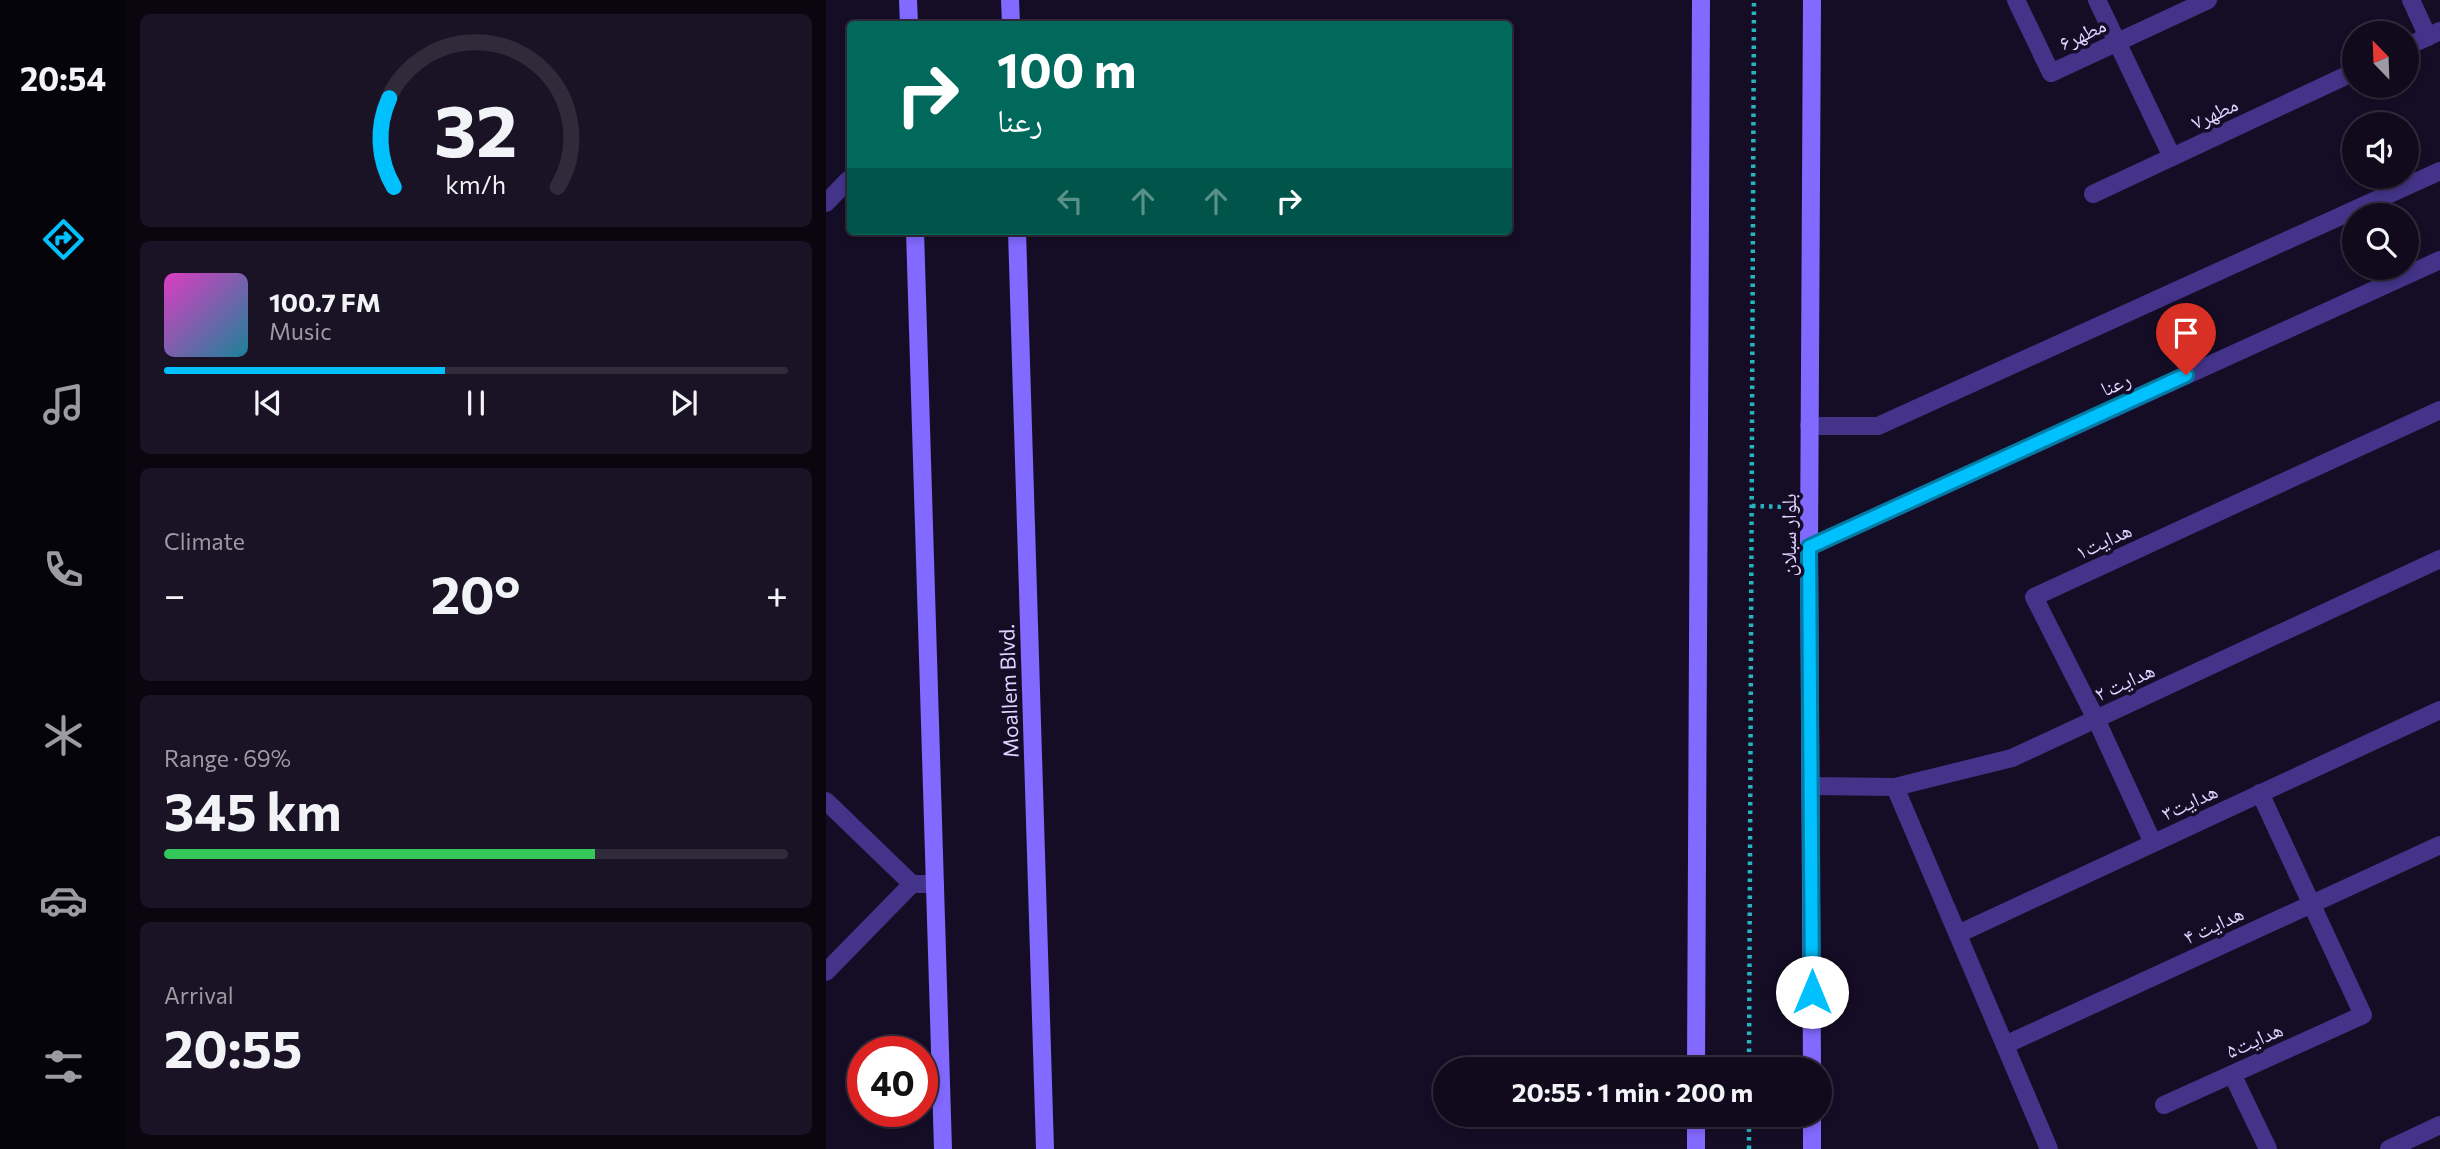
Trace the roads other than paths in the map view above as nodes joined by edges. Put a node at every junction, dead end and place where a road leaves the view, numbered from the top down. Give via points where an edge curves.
1 (908, 0) edge
2 (1010, 0) edge
3 (1701, 0) edge
4 (1812, 0) edge
5 (2016, 0) edge
6 (2097, 0) edge
7 (2208, 0) edge
8 (2411, 0) edge
9 (909, 21) edge
10 (1011, 21) edge
11 (2434, 34) edge
12 (2117, 42) junction
13 (2342, 78) edge
14 (2172, 157) junction
15 (2440, 171) edge
16 (847, 181) edge
17 (2093, 194) dead end
18 (826, 203) edge
19 (915, 235) edge
20 (1017, 235) edge
21 (2440, 260) edge
22 (2440, 410) edge
23 (1810, 426) junction
24 (1809, 547) junction
25 (2440, 559) edge
26 (2440, 710) edge
27 (2096, 719) junction
28 (1811, 786) junction
29 (1895, 787) junction
30 (2260, 793) junction
31 (826, 801) edge
32 (2153, 843) junction
33 (2440, 845) edge
34 (912, 884) junction
35 (935, 884) junction
36 (2313, 903) junction
37 (1958, 934) junction
38 (826, 972) edge
39 (2005, 1045) junction
40 (1696, 1057) edge
41 (1812, 1057) edge
42 (2232, 1074) junction
43 (2164, 1105) dead end
44 (2440, 1125) edge
45 (1696, 1127) edge
46 (1812, 1127) edge
47 (943, 1149) edge
48 (1045, 1149) edge
49 (1696, 1149) edge
50 (1812, 1149) edge
51 (2049, 1149) edge
52 (2268, 1149) edge
53 (2389, 1149) edge

1 - 9 street
2 - 10 street
3 - 40 street
4 - 23 street, بلوار سبلان
5 - 12 street, مطهر۶ via 2051,73
6 - 12 street
7 - 12 street, مطهر۶
8 - 11 street
12 - 14 street
13 - 14 street, مطهر۷
14 - 17 street, مطهر۷
15 - 23 street via 1878,426
16 - 18 street
19 - 35 street
20 - 48 street, Moallem Blvd.
21 - 24 street, رعنا
22 - 27 street, هدایت۱ via 2034,597
23 - 24 street, بلوار سبلان
24 - 28 street, بلوار سبلان
25 - 27 street, هدایت ۲
26 - 30 street, هدایت۳
27 - 29 street, هدایت ۲ via 2012,758
27 - 32 street, هدایت۱
28 - 29 street, هدایت ۲
28 - 41 street, بلوار سبلان
29 - 37 street
30 - 32 street, هدایت۳
30 - 36 street
31 - 34 street
32 - 37 street, هدایت۳
33 - 36 street, هدایت ۴
34 - 35 street
34 - 38 street
35 - 47 street
36 - 39 street, هدایت ۴
36 - 42 street, هدایت۵ via 2363,1015
37 - 39 street
39 - 51 street
42 - 43 street, هدایت۵
42 - 52 street
44 - 53 street
45 - 49 street
46 - 50 street

